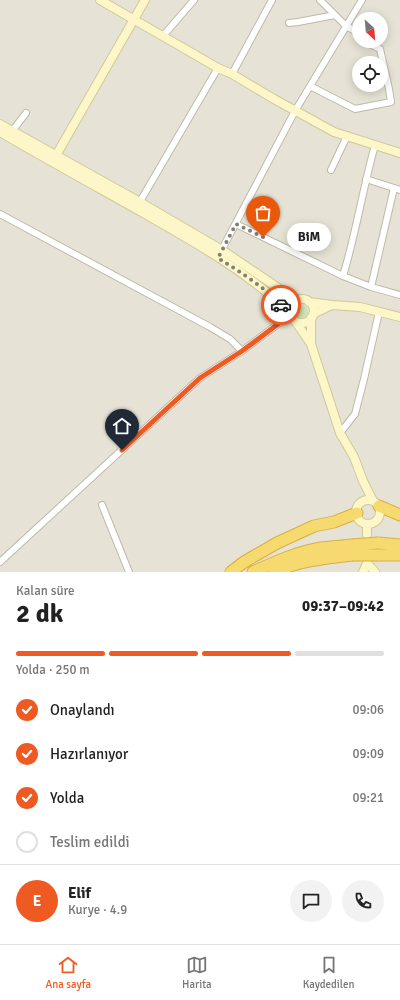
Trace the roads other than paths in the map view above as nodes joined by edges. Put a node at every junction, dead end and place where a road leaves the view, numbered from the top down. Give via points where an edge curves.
1 (100, 0) edge
2 (145, 0) edge
3 (194, 0) edge
4 (272, 0) edge
5 (320, 0) edge
6 (362, 0) edge
7 (334, 15) junction
8 (133, 19) junction
9 (289, 23) dead end
10 (346, 26) junction
11 (352, 29) edge
12 (163, 36) junction
13 (378, 48) edge
14 (218, 68) junction
15 (232, 74) junction
16 (310, 86) junction
17 (295, 111) junction
18 (26, 113) dead end
19 (0, 124) edge
20 (0, 132) edge
21 (10, 134) junction
22 (347, 136) junction
23 (375, 145) junction
24 (400, 153) edge
25 (54, 158) junction
26 (331, 170) dead end
27 (366, 179) junction
28 (397, 189) edge
29 (138, 205) junction
30 (0, 214) edge
31 (236, 224) junction
32 (220, 254) junction
33 (343, 276) junction
34 (370, 287) junction
35 (400, 295) edge
36 (296, 300) junction
37 (310, 302) junction
38 (332, 305) junction
39 (379, 312) junction
40 (312, 316) junction
41 (292, 317) junction
42 (400, 317) edge
43 (311, 344) junction
44 (242, 351) junction
45 (340, 433) junction
46 (363, 481) junction
47 (362, 502) junction
48 (376, 504) junction
49 (102, 505) dead end
50 (356, 513) junction
51 (400, 515) edge
52 (367, 524) junction
53 (367, 536) dead end
54 (400, 545) edge
55 (352, 550) junction
56 (400, 555) edge
57 (0, 562) edge
58 (129, 572) edge
59 (231, 572) edge
60 (253, 572) edge
61 (274, 572) edge
62 (363, 572) edge
63 (375, 572) edge

1 - 8 main road
2 - 8 main road
3 - 12 street
4 - 15 street
5 - 7 street
6 - 10 street
7 - 9 street
7 - 10 street
8 - 12 main road
8 - 25 main road
10 - 11 street
10 - 16 street
12 - 14 main road
13 - 16 street via 390,102 355,108
14 - 15 main road
14 - 29 street
15 - 17 main road
16 - 17 street
17 - 22 main road via 334,132
17 - 31 street
18 - 21 street
19 - 21 main road
20 - 21 main road
21 - 25 main road
22 - 23 main road
22 - 26 street
23 - 24 main road
23 - 27 street
25 - 29 main road
27 - 28 street
27 - 33 street
28 - 34 street
29 - 32 main road
30 - 44 street via 210,326 230,339
31 - 32 street
31 - 33 street
32 - 36 main road
32 - 41 main road via 273,296
33 - 34 street
34 - 35 street
36 - 37 main road via 304,299
36 - 41 main road via 290,306
37 - 38 main road
37 - 40 main road via 313,307
38 - 39 main road via 360,307
38 - 40 main road
39 - 42 main road
39 - 45 street via 355,414
40 - 41 main road via 305,322
40 - 43 main road
41 - 43 main road
41 - 44 street
43 - 45 main road
44 - 57 street via 200,378
45 - 46 main road via 354,457
46 - 47 main road
46 - 48 main road
47 - 48 main road
47 - 50 main road
48 - 51 highway
48 - 52 main road via 380,513 378,520
49 - 58 street
50 - 52 main road via 360,520
50 - 59 highway via 334,522 314,526 277,542
52 - 53 main road
54 - 55 highway, bridge via 378,543
55 - 56 highway, bridge via 378,555
55 - 60 highway via 321,548 275,562
55 - 61 highway
62 - 63 main road via 367,563

